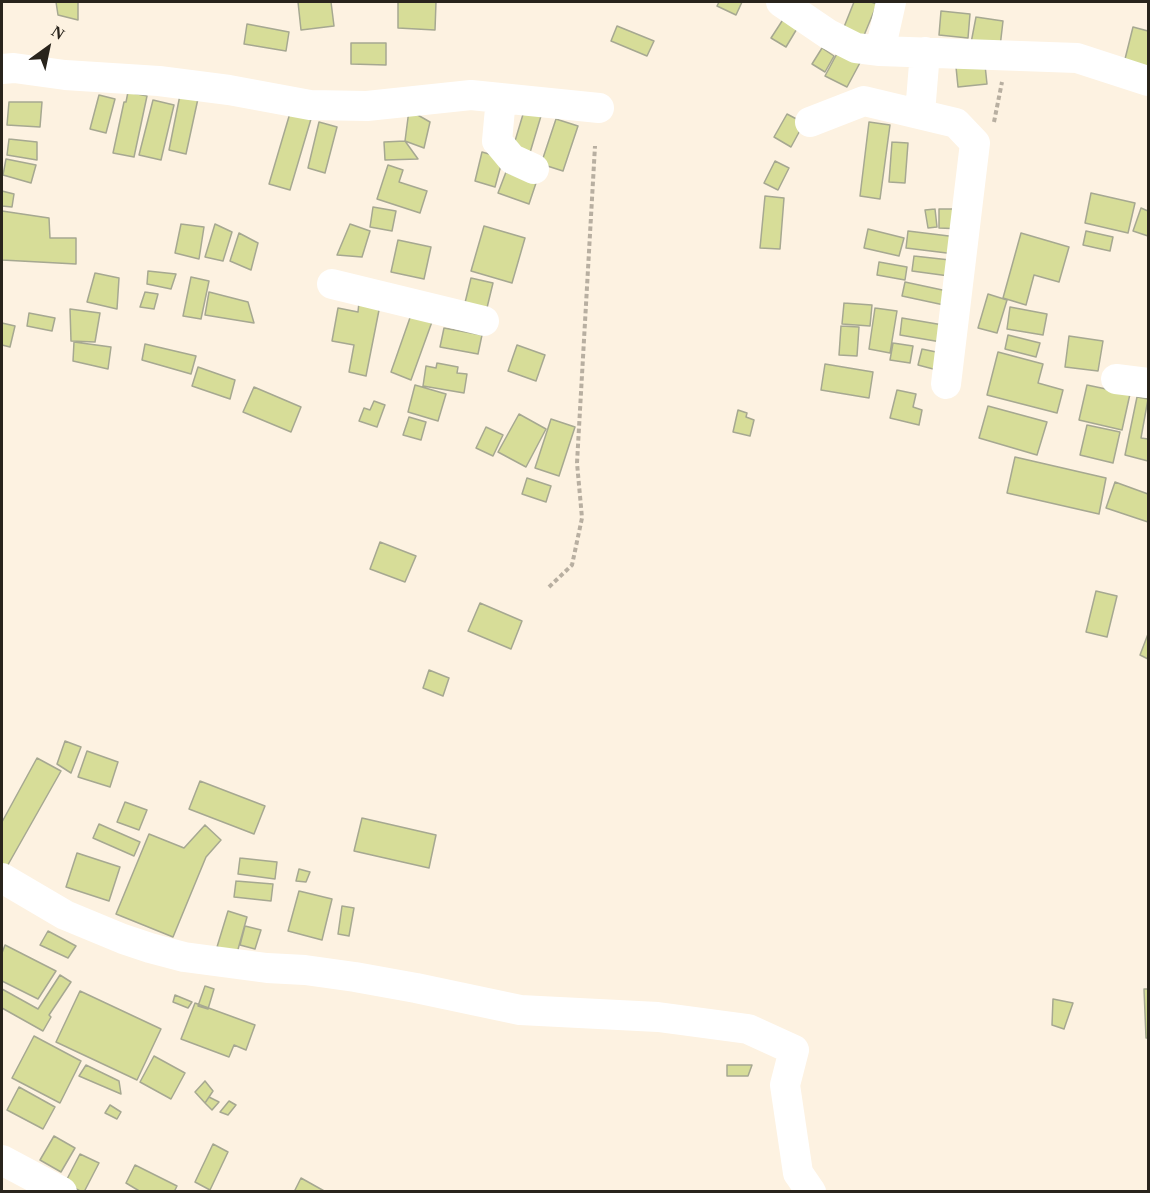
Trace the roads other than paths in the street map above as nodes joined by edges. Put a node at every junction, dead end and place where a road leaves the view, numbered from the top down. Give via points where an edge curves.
1 (781, 2) edge
2 (891, 2) edge
3 (880, 51) junction
4 (925, 52) junction
5 (2, 69) edge
6 (1149, 81) edge
7 (501, 98) junction
8 (599, 108) dead end
9 (920, 113) junction
10 (810, 122) dead end
11 (534, 169) dead end
12 (332, 284) dead end
13 (484, 321) dead end
14 (1116, 379) dead end
15 (1149, 383) edge
16 (946, 384) dead end
17 (2, 878) edge
18 (2, 1160) edge
19 (62, 1191) edge
20 (812, 1191) edge

1 - 3 street via 856,48
2 - 3 street
3 - 4 street
4 - 6 street via 1077,58
4 - 9 street
5 - 7 street via 159,81 310,105 367,106 471,95
7 - 8 street
7 - 11 street via 497,141 512,159
9 - 10 street via 864,101
9 - 16 street via 956,123 975,143
12 - 13 street
14 - 15 street
17 - 20 street via 65,915 123,939 184,957 355,977 520,1010 658,1017 748,1029 795,1050 785,1085 798,1173
18 - 19 street

